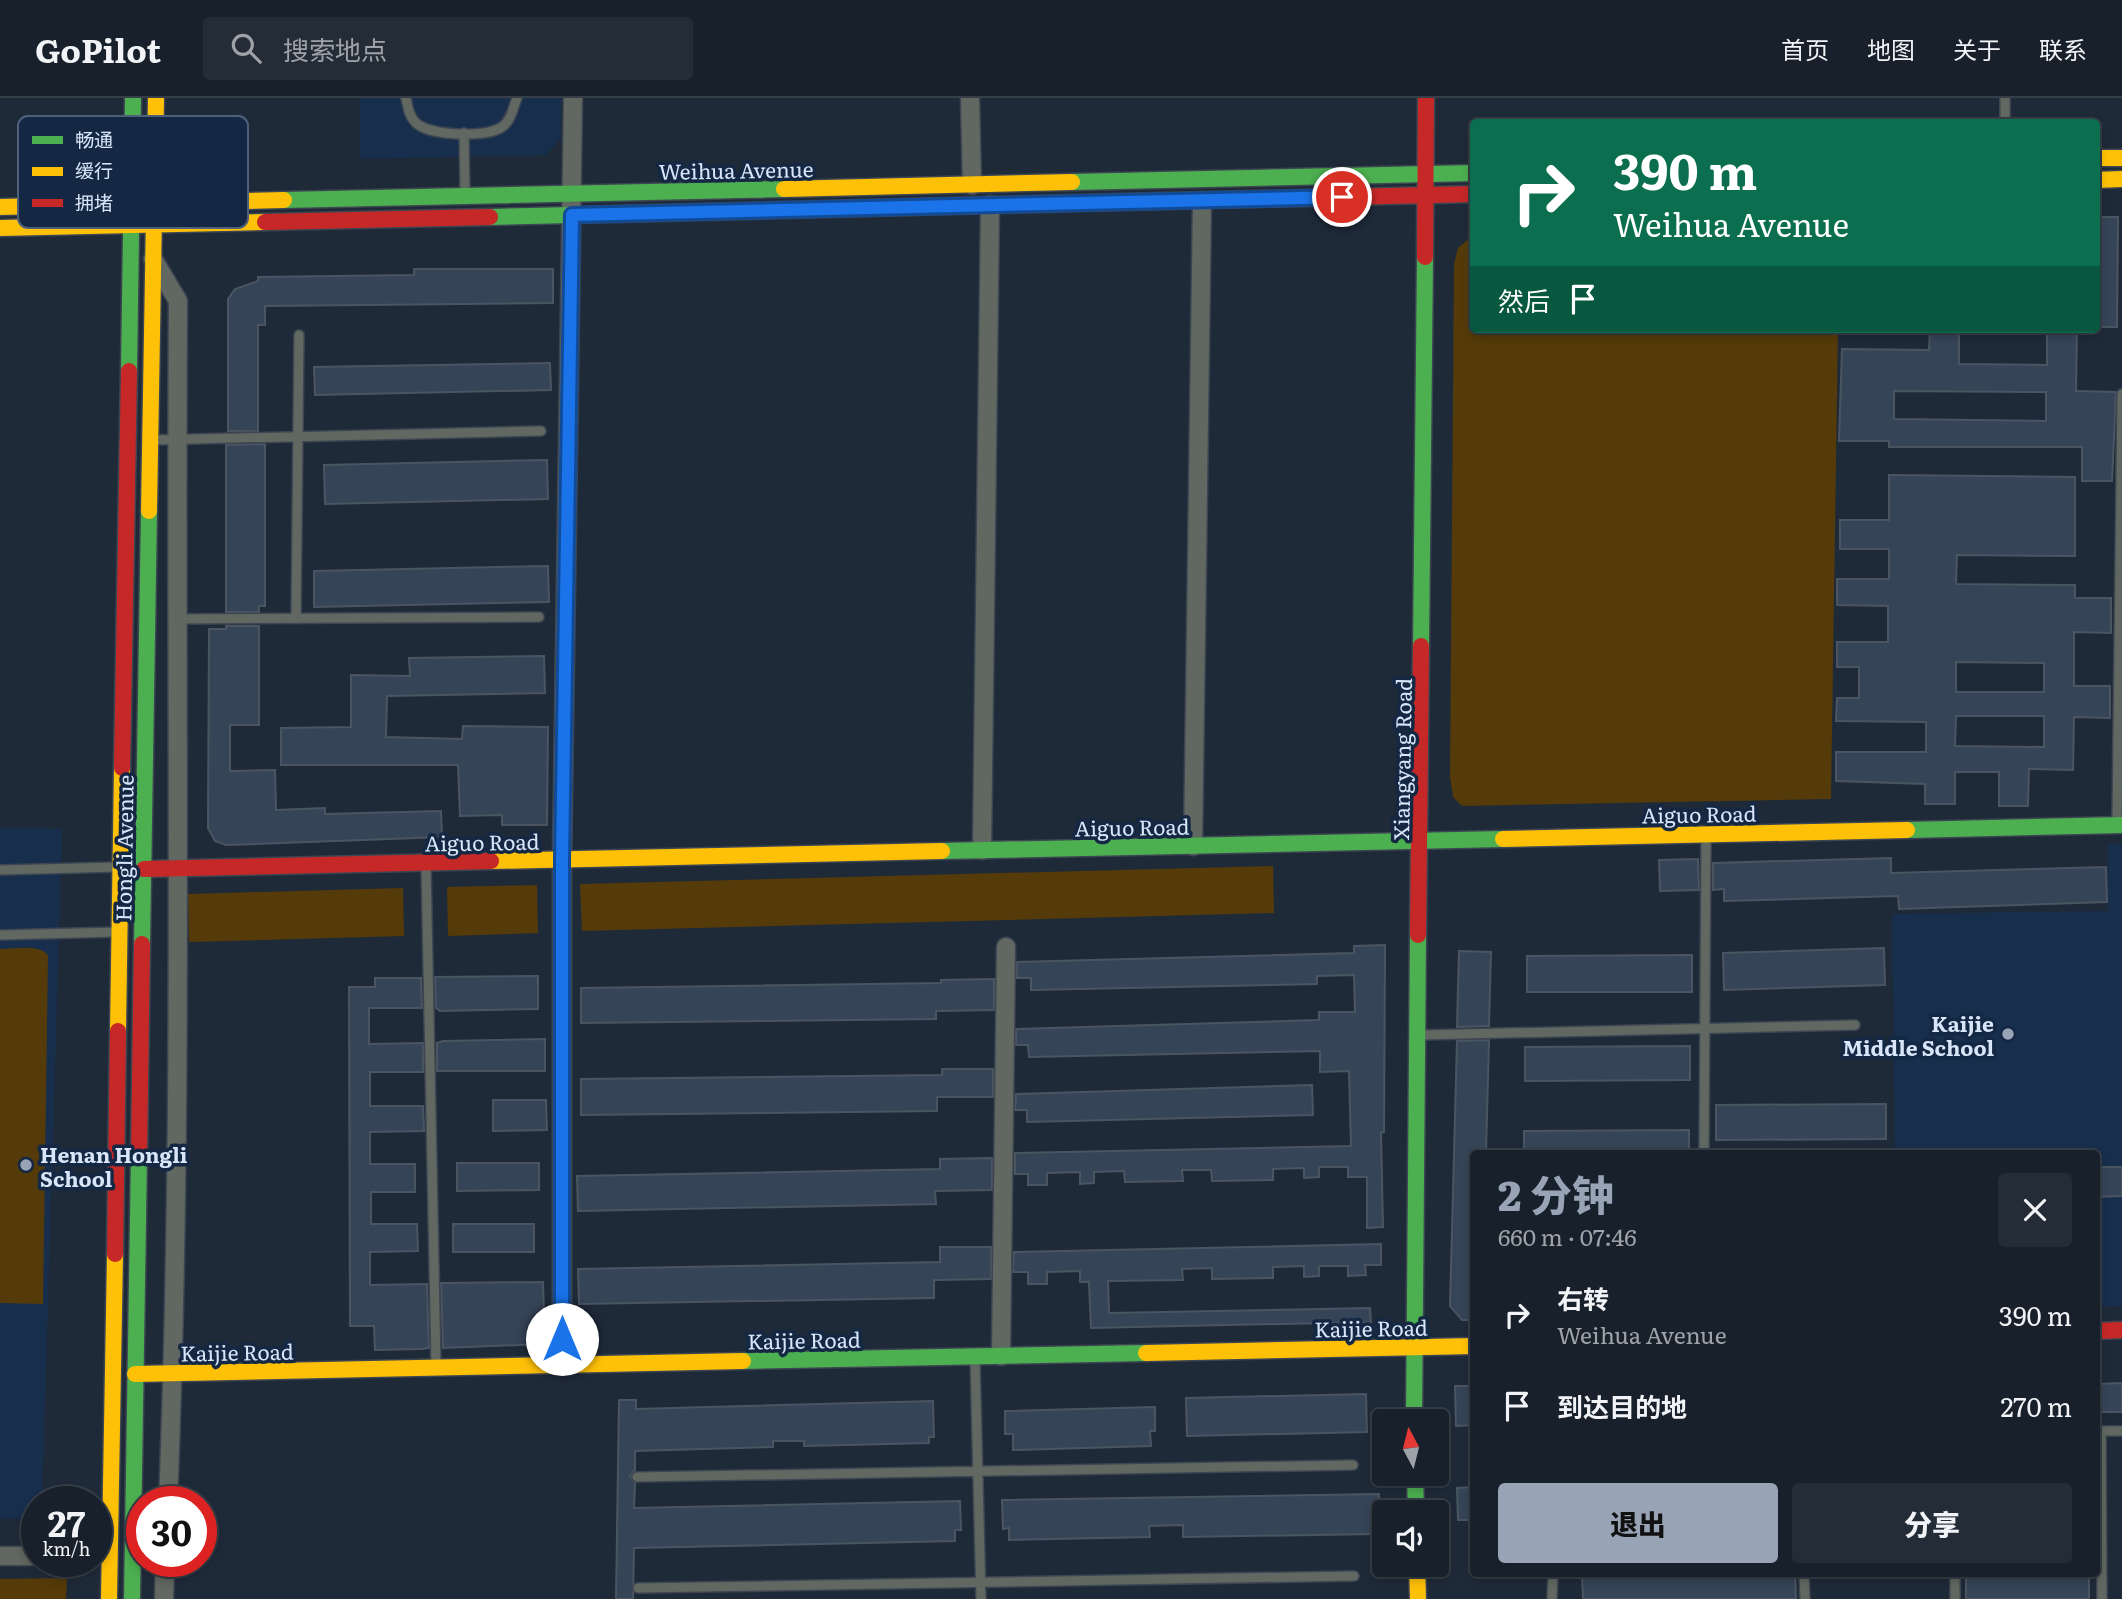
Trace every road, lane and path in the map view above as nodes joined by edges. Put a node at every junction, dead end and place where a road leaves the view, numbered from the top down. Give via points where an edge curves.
1 (133, 98) edge
2 (156, 98) edge
3 (406, 98) edge
4 (517, 98) edge
5 (573, 98) edge
6 (970, 98) edge
7 (1426, 98) edge
8 (2005, 98) edge
9 (133, 116) edge
10 (156, 116) edge
11 (2005, 119) edge
12 (464, 133) junction
13 (2100, 158) edge
14 (2122, 158) edge
15 (1470, 173) edge
16 (1426, 174) junction
17 (2122, 179) edge
18 (2100, 180) edge
19 (972, 184) junction
20 (572, 194) junction
21 (1470, 194) edge
22 (1426, 195) junction
23 (465, 196) junction
24 (1202, 201) junction
25 (248, 202) edge
26 (990, 205) junction
27 (0, 207) edge
28 (18, 207) edge
29 (572, 215) junction
30 (248, 223) edge
31 (0, 228) edge
32 (18, 228) edge
33 (132, 228) edge
34 (154, 228) edge
35 (153, 258) junction
36 (299, 335) dead end
37 (2122, 394) edge
38 (541, 432) dead end
39 (298, 437) junction
40 (177, 439) junction
41 (151, 440) junction
42 (539, 617) dead end
43 (175, 619) junction
44 (296, 619) junction
45 (2119, 825) edge
46 (1706, 834) junction
47 (1421, 841) junction
48 (1193, 846) junction
49 (982, 850) junction
50 (562, 860) junction
51 (426, 863) junction
52 (122, 867) junction
53 (144, 869) junction
54 (179, 869) junction
55 (0, 870) edge
56 (120, 932) junction
57 (0, 935) edge
58 (1006, 947) dead end
59 (1855, 1025) dead end
60 (1705, 1028) junction
61 (1419, 1035) junction
62 (1704, 1150) edge
63 (2122, 1330) edge
64 (2100, 1331) edge
65 (1470, 1346) edge
66 (1414, 1347) junction
67 (975, 1356) junction
68 (1001, 1356) junction
69 (562, 1365) junction
70 (436, 1368) junction
71 (173, 1373) junction
72 (135, 1374) junction
73 (1414, 1409) edge
74 (2122, 1431) edge
75 (1353, 1465) dead end
76 (978, 1471) junction
77 (636, 1477) dead end
78 (105, 1486) edge
79 (169, 1486) edge
80 (0, 1556) edge
81 (21, 1556) edge
82 (1354, 1576) dead end
83 (106, 1577) edge
84 (165, 1577) edge
85 (1417, 1577) edge
86 (1553, 1577) edge
87 (1804, 1577) edge
88 (1955, 1577) edge
89 (981, 1582) junction
90 (638, 1588) dead end
91 (109, 1599) edge
92 (131, 1599) edge
93 (164, 1599) edge
94 (981, 1599) edge
95 (1418, 1599) edge
96 (1552, 1599) edge
97 (1805, 1599) edge
98 (1955, 1599) edge
99 (2102, 1599) edge

1 - 9 main road, Hongli Avenue
2 - 10 main road, Hongli Avenue
3 - 12 lane via 409,113 421,127
4 - 12 lane via 502,127
5 - 20 street
6 - 19 street
7 - 16 main road, Xiangyang Road
8 - 11 lane
12 - 23 lane
13 - 14 main road
15 - 16 main road, Weihua Avenue
16 - 19 main road, Weihua Avenue
16 - 22 main road, Xiangyang Road
17 - 18 main road
19 - 20 main road, Weihua Avenue
20 - 23 main road, Weihua Avenue
20 - 29 street
21 - 22 main road, Weihua Avenue
22 - 24 main road, Weihua Avenue
22 - 47 main road, Xiangyang Road
23 - 25 main road, Weihua Avenue
24 - 26 main road, Weihua Avenue
24 - 48 street
26 - 29 main road, Weihua Avenue
26 - 49 street
27 - 28 main road, Weihua Avenue
29 - 30 main road, Weihua Avenue
29 - 50 street
31 - 32 main road, Weihua Avenue
33 - 52 main road, Hongli Avenue
34 - 35 main road, Hongli Avenue
35 - 40 street via 177,301
35 - 41 main road, Hongli Avenue
36 - 39 lane
37 - 45 lane
38 - 39 lane
39 - 40 lane
39 - 44 lane
40 - 41 lane
40 - 43 street
41 - 53 main road, Hongli Avenue
42 - 44 lane
43 - 44 lane
43 - 54 street
45 - 46 main road, Aiguo Road
46 - 47 main road, Aiguo Road
46 - 60 lane
47 - 48 main road, Aiguo Road
47 - 61 main road, Xiangyang Road
48 - 49 main road, Aiguo Road
49 - 50 main road, Aiguo Road
50 - 51 main road, Aiguo Road
50 - 69 street
51 - 54 main road, Aiguo Road
51 - 70 lane
52 - 55 lane
52 - 56 main road, Hongli Avenue
53 - 54 main road, Aiguo Road
53 - 72 main road, Hongli Avenue
54 - 71 street
56 - 57 lane
56 - 78 main road, Hongli Avenue
58 - 68 street
59 - 60 lane
60 - 61 lane
60 - 62 lane
61 - 66 main road, Xiangyang Road
63 - 64 main road
65 - 66 main road, Kaijie Road
66 - 68 main road, Kaijie Road
66 - 73 main road, Xiangyang Road
67 - 68 main road, Kaijie Road
67 - 69 main road, Kaijie Road
67 - 76 lane
69 - 70 main road, Kaijie Road
70 - 71 main road, Kaijie Road
71 - 72 main road, Kaijie Road
71 - 79 street
72 - 92 main road, Hongli Avenue
74 - 99 lane via 2101,1431
75 - 76 lane
76 - 77 lane
76 - 89 lane
80 - 81 street
82 - 89 lane
83 - 91 main road, Hongli Avenue
84 - 93 street
85 - 95 main road
86 - 96 lane
87 - 97 lane
88 - 98 lane
89 - 90 lane
89 - 94 lane

